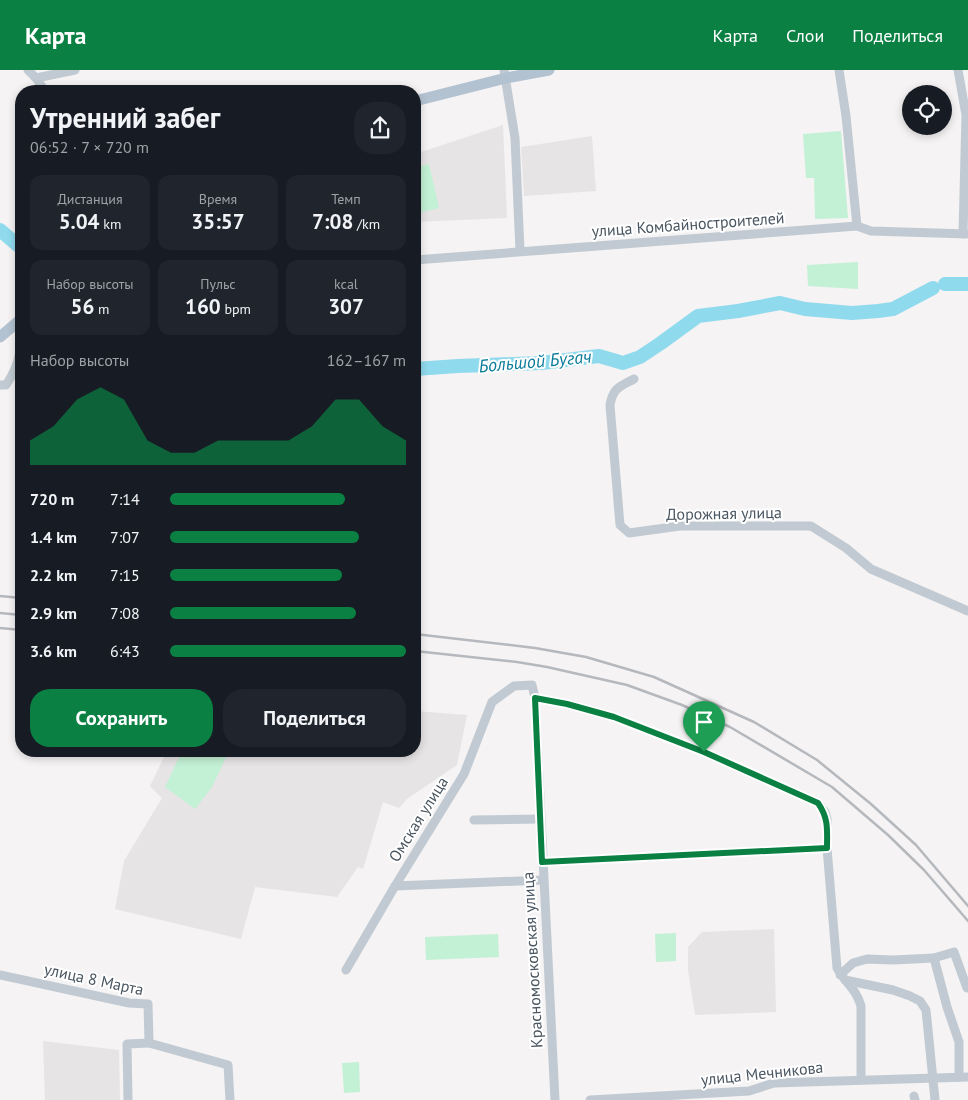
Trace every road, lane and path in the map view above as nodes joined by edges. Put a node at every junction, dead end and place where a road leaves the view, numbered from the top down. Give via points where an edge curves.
1 (28, 70) edge
2 (75, 70) edge
3 (549, 70) edge
4 (839, 70) edge
5 (958, 70) edge
6 (46, 72) edge
7 (505, 74) edge
8 (36, 78) junction
9 (40, 85) edge
10 (421, 99) edge
11 (967, 115) edge
12 (857, 226) junction
13 (965, 234) edge
14 (520, 251) junction
15 (421, 259) edge
16 (15, 325) edge
17 (0, 336) edge
18 (15, 372) edge
19 (634, 379) dead end
20 (0, 385) edge
21 (968, 611) edge
22 (535, 698) junction
23 (540, 819) junction
24 (474, 820) dead end
25 (827, 848) junction
26 (542, 862) junction
27 (543, 880) junction
28 (395, 886) junction
29 (934, 958) junction
30 (346, 970) dead end
31 (0, 975) edge
32 (843, 978) junction
33 (967, 988) edge
34 (148, 1042) junction
35 (932, 1078) junction
36 (964, 1078) edge
37 (861, 1080) junction
38 (749, 1096) edge
39 (128, 1100) edge
40 (230, 1100) edge
41 (554, 1100) edge
42 (590, 1100) edge
43 (935, 1100) edge

1 - 8 street
2 - 6 street
3 - 7 main road
4 - 12 street
5 - 11 street, улица Комбайностроителей
6 - 8 street
7 - 10 main road
7 - 14 street via 515,138
8 - 9 street
11 - 13 street, улица Комбайностроителей
12 - 13 street, улица Комбайностроителей via 871,231
12 - 14 street, улица Комбайностроителей
14 - 15 street, улица Комбайностроителей
16 - 17 main road
18 - 20 street via 6,385
19 - 21 street, Дорожная улица via 616,388 610,405 620,525 630,533 680,526 811,526 846,548 871,569
22 - 23 street, Красномосковская улица
22 - 25 street via 614,717 704,752 818,803 827,819
22 - 28 street, Омская улица via 532,685 514,686 492,702 464,774
23 - 24 street
23 - 26 street, Красномосковская улица
25 - 26 street
25 - 32 street via 836,962
26 - 27 street, Красномосковская улица
27 - 28 street
27 - 41 street, Красномосковская улица
28 - 30 street, Омская улица
29 - 32 street via 867,958 853,963
29 - 33 street via 954,952
29 - 36 street via 959,1042
31 - 34 street, улица 8 Марта via 148,1004
32 - 35 street via 886,988 920,1001 926,1010
32 - 37 street via 858,995 862,1006
34 - 39 street via 127,1044
34 - 40 street via 228,1065
35 - 36 street, улица Мечникова
35 - 37 street, улица Мечникова
35 - 43 street
37 - 38 street, улица Мечникова via 774,1083
38 - 42 street, улица Мечникова

